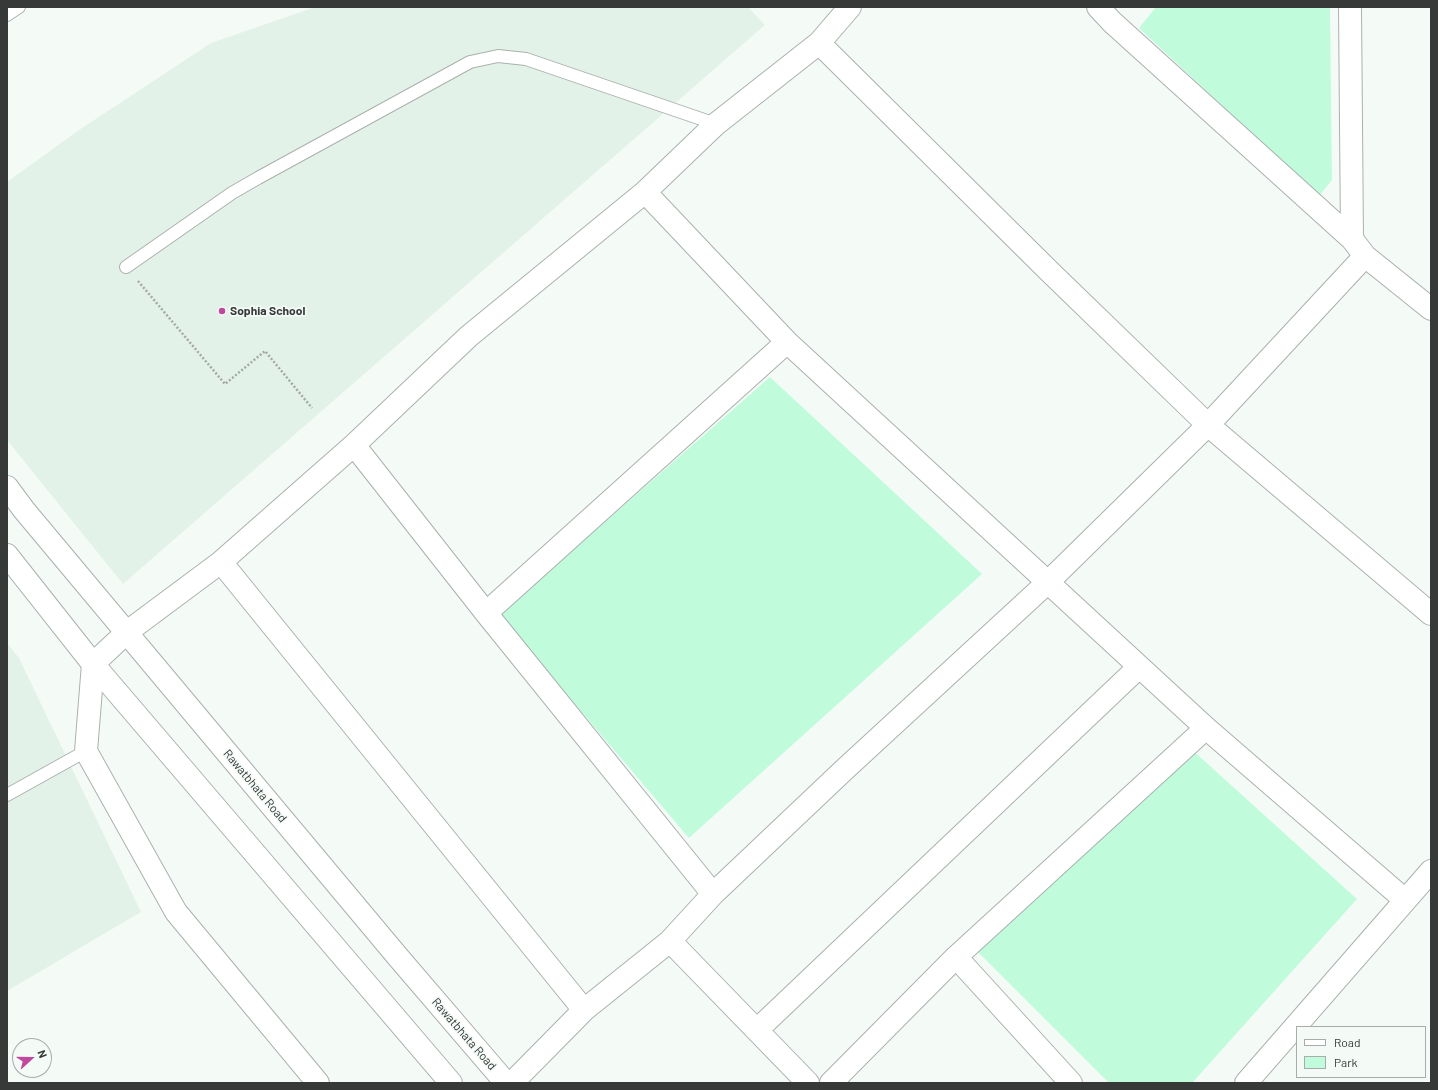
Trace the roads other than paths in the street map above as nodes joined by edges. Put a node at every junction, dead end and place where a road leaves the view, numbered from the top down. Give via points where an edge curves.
1 (19, 7) edge
2 (850, 7) edge
3 (1350, 7) edge
4 (1111, 12) edge
5 (7, 15) edge
6 (819, 43) junction
7 (716, 124) junction
8 (645, 192) junction
9 (1352, 239) junction
10 (1365, 256) junction
11 (126, 267) road end
12 (1431, 309) edge
13 (787, 342) junction
14 (1208, 425) junction
15 (354, 444) junction
16 (7, 487) edge
17 (7, 555) edge
18 (221, 562) junction
19 (1047, 583) junction
20 (486, 613) junction
21 (1431, 614) edge
22 (127, 632) junction
23 (94, 664) junction
24 (1139, 667) junction
25 (1206, 728) junction
26 (86, 750) junction
27 (7, 795) edge
28 (1431, 871) edge
29 (713, 894) junction
30 (1405, 900) junction
31 (670, 941) junction
32 (956, 957) junction
33 (584, 1010) junction
34 (756, 1030) junction
35 (318, 1083) edge
36 (451, 1083) edge
37 (506, 1083) edge
38 (512, 1083) edge
39 (808, 1083) edge
40 (831, 1083) edge
41 (1071, 1083) edge
42 (1246, 1083) edge

1 - 5 lane
2 - 6 street
3 - 9 street
4 - 9 street
6 - 7 street
6 - 14 street via 1043,266
7 - 8 street
7 - 11 lane via 526,59 498,56 470,62 232,193
8 - 13 street
8 - 15 street via 469,336
9 - 10 street
10 - 12 street
10 - 14 street
13 - 19 street
13 - 20 street
14 - 19 street
14 - 21 street
15 - 18 street
15 - 20 street
16 - 22 street, Rawatbhata Road
17 - 23 street
18 - 22 street
18 - 33 street
19 - 24 street
19 - 29 street
20 - 29 street
22 - 23 street
22 - 37 street, Rawatbhata Road
23 - 26 street
23 - 36 street
24 - 25 street
24 - 34 street
25 - 30 street
25 - 32 street
26 - 27 lane
26 - 35 street via 176,912
28 - 30 street
29 - 31 street
30 - 42 street
31 - 33 street
31 - 34 street
32 - 40 street
32 - 41 street
33 - 38 street
34 - 39 street

